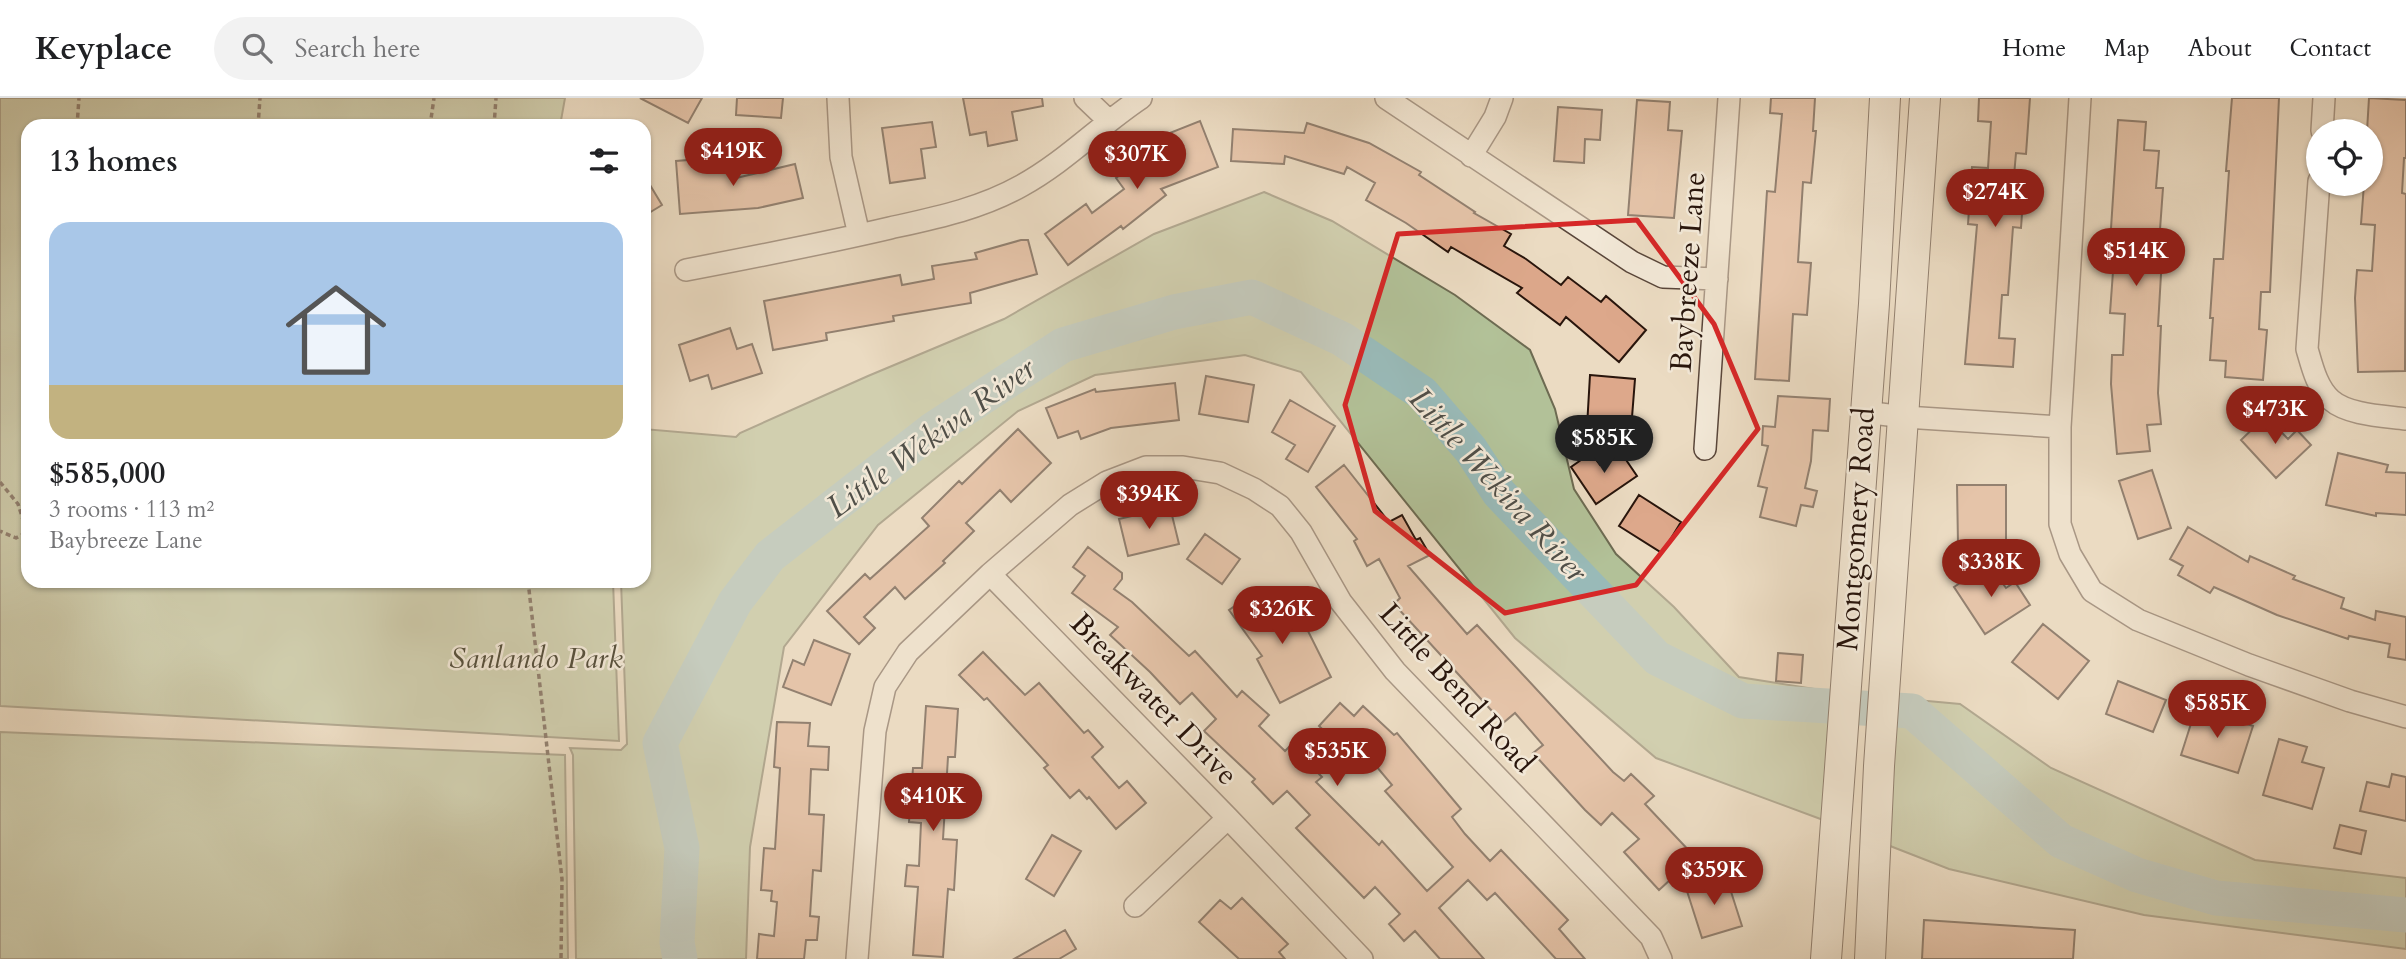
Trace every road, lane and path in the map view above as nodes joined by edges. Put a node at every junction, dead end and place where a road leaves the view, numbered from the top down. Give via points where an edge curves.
1 (79, 98) edge
2 (260, 98) edge
3 (434, 98) edge
4 (496, 98) edge
5 (838, 98) edge
6 (1085, 98) edge
7 (1141, 98) edge
8 (1387, 98) edge
9 (1502, 98) edge
10 (1729, 98) edge
11 (1885, 98) edge
12 (1924, 98) edge
13 (2080, 98) edge
14 (2324, 98) edge
15 (78, 119) edge
16 (258, 119) edge
17 (431, 119) edge
18 (494, 119) edge
19 (2323, 119) edge
20 (1108, 120) junction
21 (1471, 156) junction
22 (2318, 196) edge
23 (859, 235) junction
24 (687, 270) dead end
25 (1717, 279) junction
26 (1864, 412) junction
27 (1905, 417) junction
28 (2406, 419) edge
29 (2060, 427) junction
30 (1705, 449) dead end
31 (0, 482) edge
32 (21, 510) edge
33 (0, 531) edge
34 (21, 535) edge
35 (990, 574) junction
36 (529, 588) edge
37 (2406, 717) edge
38 (1228, 818) junction
39 (1135, 905) dead end
40 (561, 959) edge
41 (857, 959) edge
42 (1362, 959) edge
43 (1661, 959) edge
44 (1826, 959) edge
45 (1870, 959) edge

1 - 15 path
2 - 16 path
3 - 17 path
4 - 18 path
5 - 23 street via 841,157
6 - 20 street
7 - 20 street
8 - 21 street
9 - 21 street
10 - 25 street, Baybreeze Lane
11 - 26 main road, Montgomery Road
12 - 27 main road, Montgomery Road
13 - 29 street
14 - 19 street
20 - 23 street via 1061,162 1020,187 966,211
21 - 25 street via 1632,262 1663,277
22 - 28 street via 2307,349 2315,376 2331,400 2357,412
23 - 24 street
25 - 30 street, Baybreeze Lane
26 - 27 street
26 - 44 main road, Montgomery Road
27 - 29 street
27 - 45 main road, Montgomery Road
29 - 37 street via 2060,524 2070,554 2092,592 2138,620 2200,645
31 - 32 path
33 - 34 path via 16,538
35 - 38 street, Breakwater Drive
35 - 41 street, Little Bend Road via 908,652 885,687 875,731
35 - 43 street, Little Bend Road via 1070,505 1107,482 1146,467 1220,473 1254,489 1280,506 1301,532 1341,602 1395,671 1651,937
36 - 40 path via 562,879
38 - 39 street
38 - 42 street, Breakwater Drive

